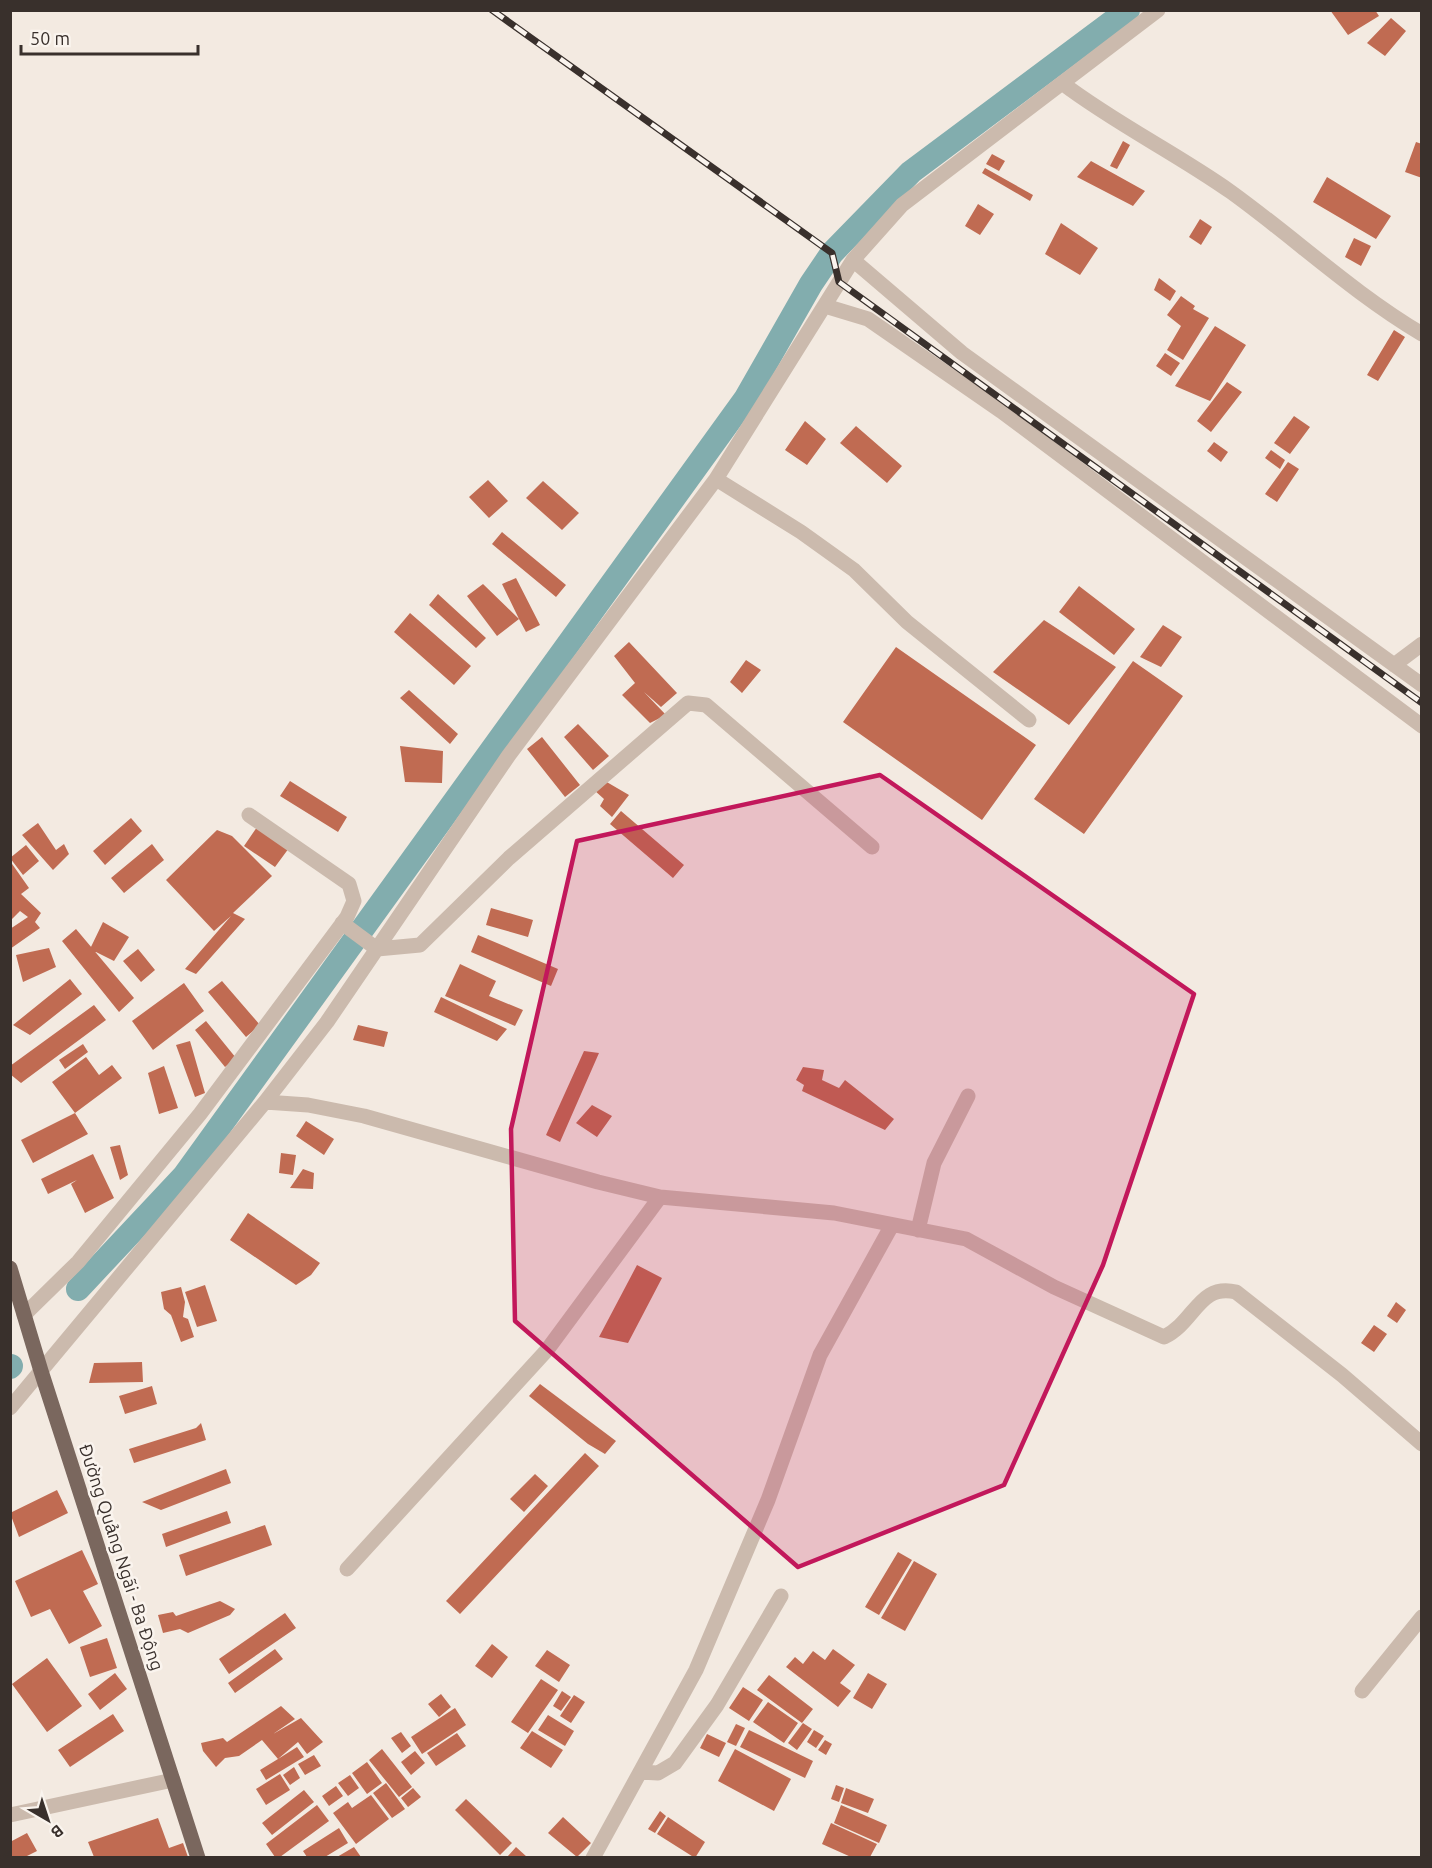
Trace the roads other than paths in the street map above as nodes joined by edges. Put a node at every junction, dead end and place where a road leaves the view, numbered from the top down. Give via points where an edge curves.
1 (1158, 10) edge
2 (1062, 83) junction
3 (853, 260) junction
4 (825, 306) junction
5 (1422, 334) edge
6 (716, 479) junction
7 (1422, 644) edge
8 (1394, 665) junction
9 (1422, 685) edge
10 (1029, 720) dead end
11 (1422, 726) edge
12 (249, 815) dead end
13 (872, 847) dead end
14 (347, 926) junction
15 (371, 945) junction
16 (968, 1096) dead end
17 (265, 1102) junction
18 (660, 1197) junction
19 (892, 1225) junction
20 (918, 1230) junction
21 (10, 1268) edge
22 (24, 1315) junction
23 (41, 1371) junction
24 (10, 1408) edge
25 (1422, 1444) edge
26 (347, 1569) dead end
27 (781, 1596) dead end
28 (1422, 1617) edge
29 (1362, 1691) dead end
30 (640, 1772) junction
31 (173, 1780) junction
32 (10, 1815) edge
33 (198, 1857) edge
34 (593, 1857) edge

1 - 2 street
2 - 3 street via 902,205
2 - 5 street via 1100,112 1189,162 1262,214 1380,309
3 - 4 street
3 - 8 street via 962,353
4 - 6 street
4 - 11 street via 868,319 1001,411
6 - 10 street via 854,570 907,622
6 - 15 street
7 - 8 street
8 - 9 street
12 - 14 street via 349,884 354,901
13 - 15 street via 706,705 688,703 509,858 420,945
14 - 15 street
14 - 22 street via 78,1262
15 - 17 street via 327,1022
16 - 20 street via 934,1163
17 - 18 street via 308,1105 364,1116
17 - 23 street
18 - 19 street via 834,1214
18 - 26 street via 547,1350
19 - 20 street
19 - 30 street via 820,1356 768,1500 696,1670
20 - 25 street via 973,1242 1054,1287 1164,1336 1177,1331 1213,1291 1236,1292
21 - 22 main road, Đường Quảng Ngãi - Ba Động
22 - 23 main road, Đường Quảng Ngãi - Ba Động
23 - 24 street
23 - 31 main road, Đường Quảng Ngãi - Ba Động
27 - 30 street via 717,1705 675,1763 658,1773
28 - 29 street
30 - 34 street
31 - 32 street
31 - 33 main road, Đường Quảng Ngãi - Ba Động

